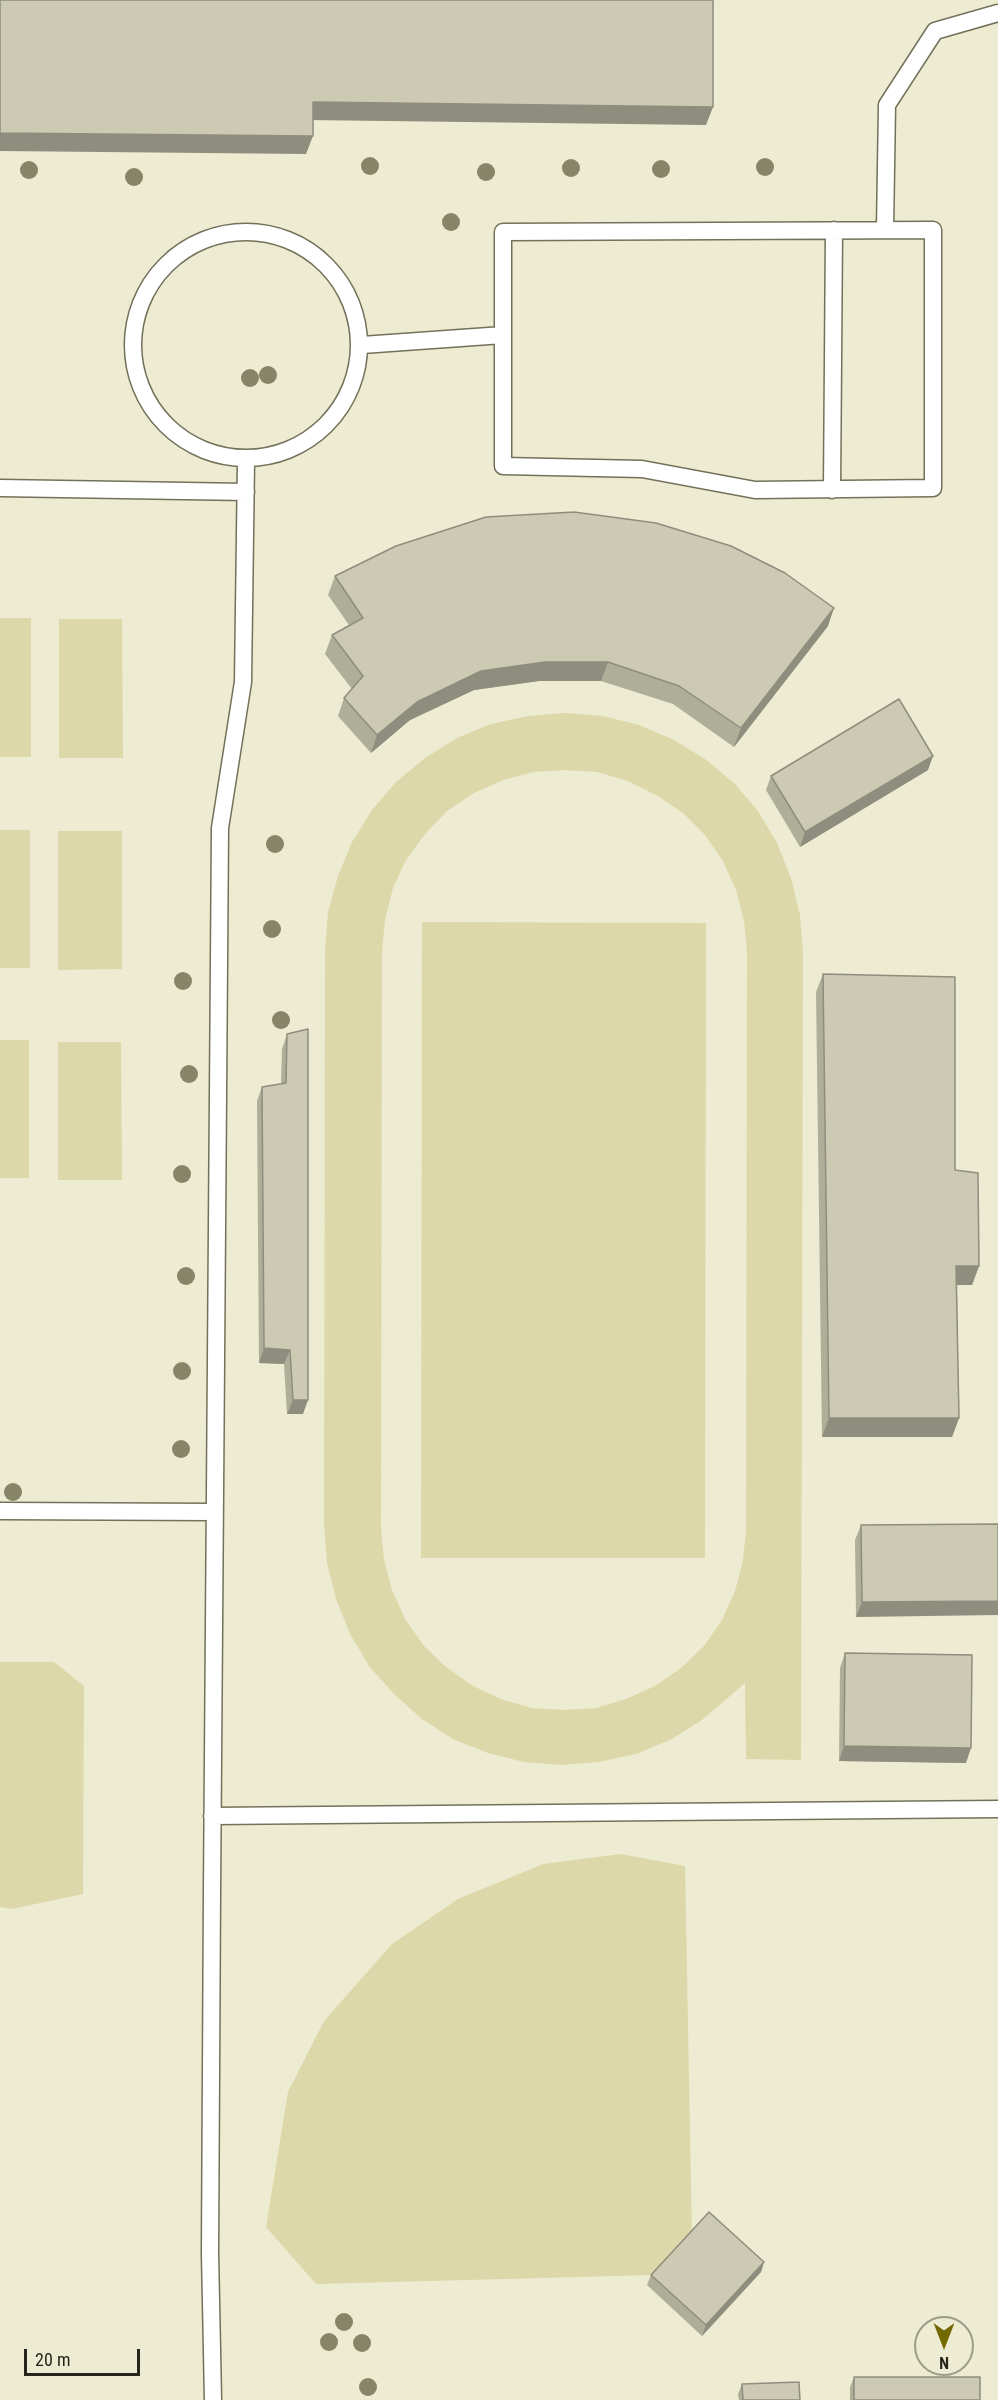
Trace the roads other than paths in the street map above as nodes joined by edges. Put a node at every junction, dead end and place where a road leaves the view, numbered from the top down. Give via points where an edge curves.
1 (998, 14) edge
2 (834, 231) junction
3 (885, 231) junction
4 (503, 335) junction
5 (362, 345) junction
6 (246, 461) junction
7 (0, 488) edge
8 (832, 490) junction
9 (246, 492) junction
10 (0, 1511) edge
11 (214, 1512) junction
12 (998, 1809) edge
13 (212, 1816) junction
14 (213, 2400) edge

1 - 3 lane via 935,31 886,105
2 - 3 lane
2 - 4 lane via 503,232
2 - 8 lane
3 - 8 lane via 933,231 933,488
4 - 5 lane
4 - 8 lane via 503,466 642,469 755,490
5 - 6 lane via 347,403 304,445
5 - 6 lane via 347,287 304,245 246,229 188,245 154,278 146,287 130,345 146,403 188,445
6 - 9 lane
7 - 9 lane
9 - 11 lane via 243,682 220,828
10 - 11 lane
11 - 13 lane
12 - 13 lane
13 - 14 lane

